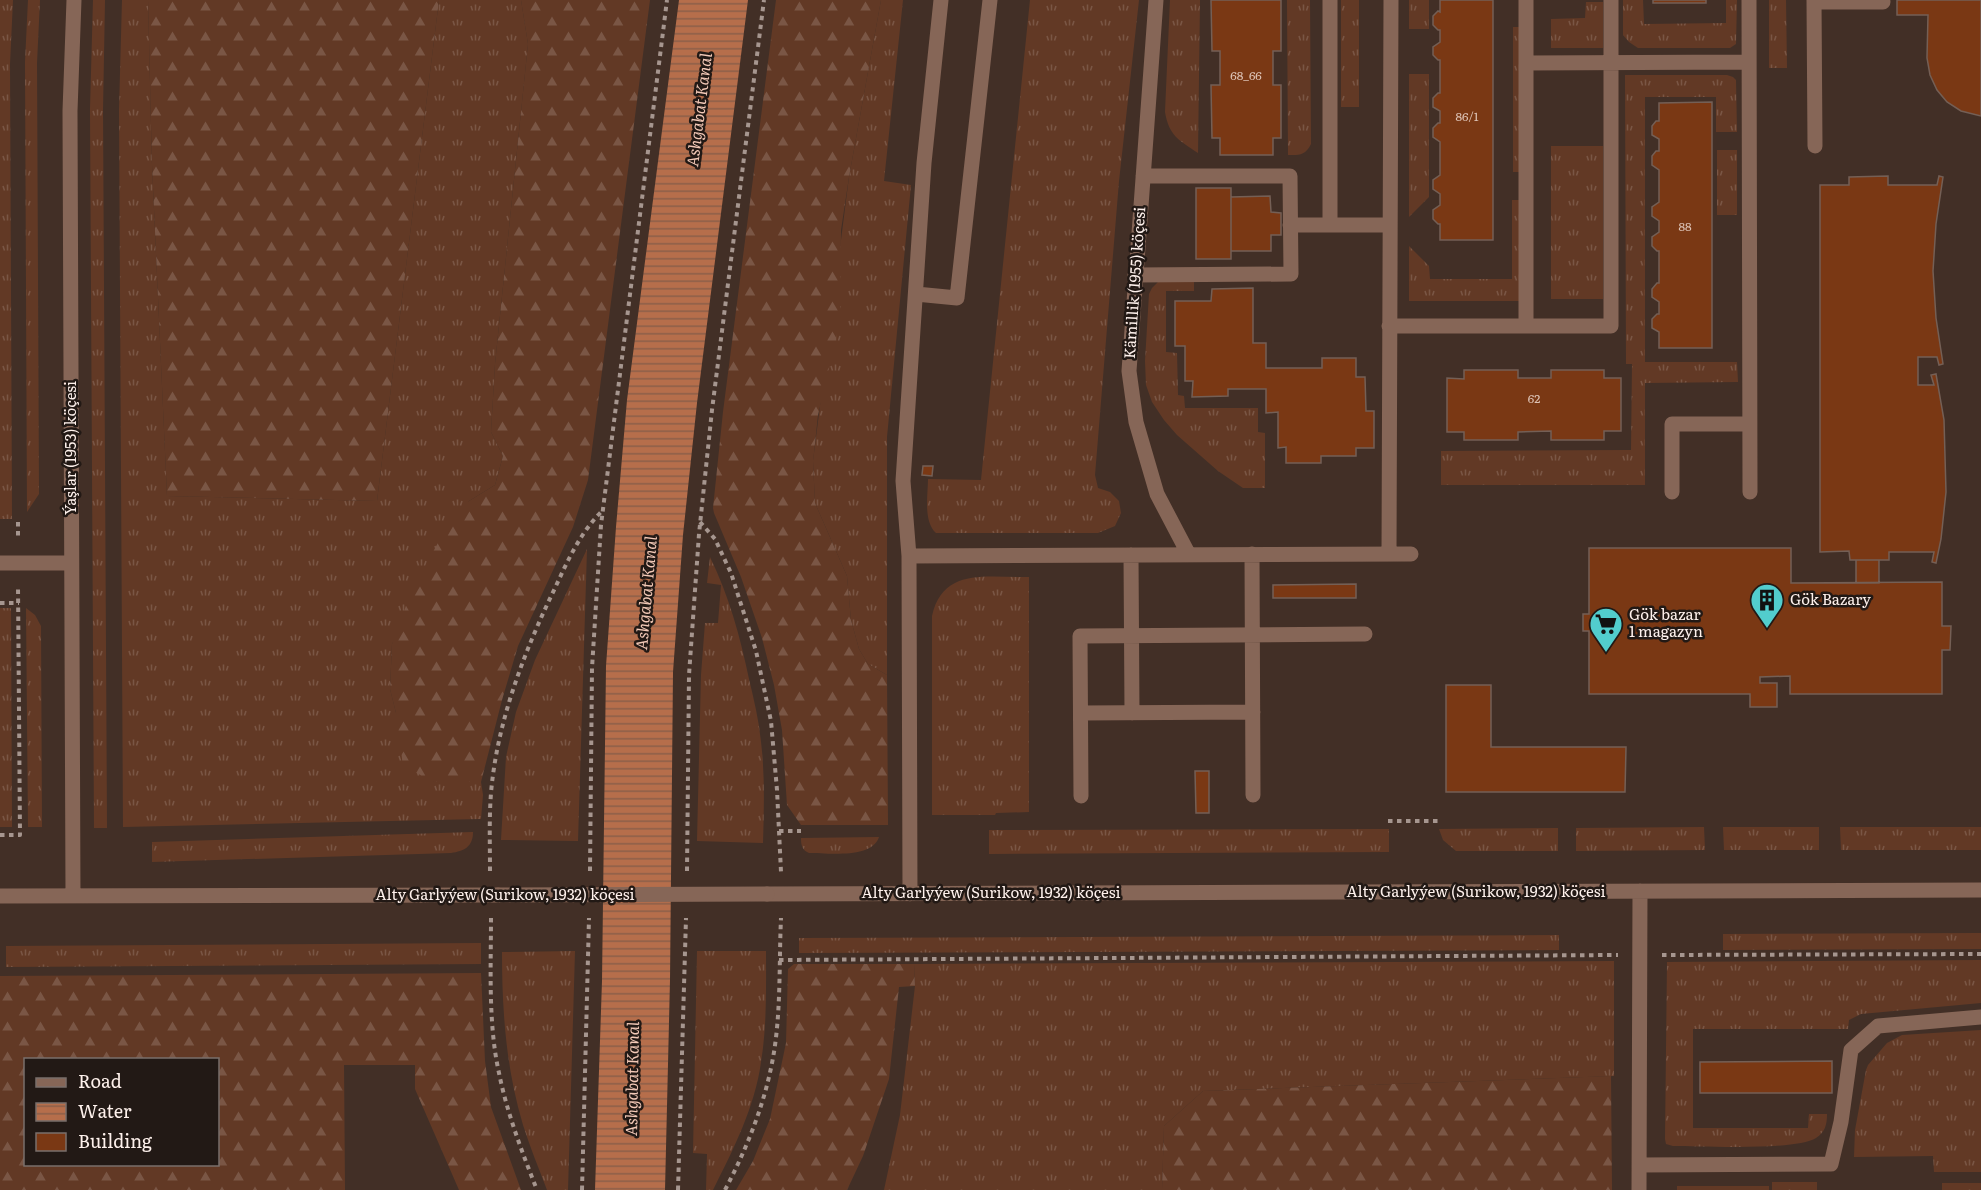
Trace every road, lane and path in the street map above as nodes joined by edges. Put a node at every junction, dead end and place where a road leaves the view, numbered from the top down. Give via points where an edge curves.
1 (74, 0) edge
2 (667, 0) edge
3 (764, 0) edge
4 (941, 0) edge
5 (990, 0) edge
6 (1156, 0) edge
7 (1330, 0) edge
8 (1391, 0) edge
9 (1526, 0) edge
10 (1611, 0) edge
11 (1749, 0) edge
12 (1814, 1) edge
13 (1883, 2) dead end
14 (1749, 62) junction
15 (1526, 63) junction
16 (1611, 63) junction
17 (1815, 146) dead end
18 (1143, 176) junction
19 (1290, 225) junction
20 (1330, 225) junction
21 (1390, 225) junction
22 (1135, 274) junction
23 (916, 294) junction
24 (1389, 326) junction
25 (1526, 326) junction
26 (1749, 424) junction
27 (1672, 492) dead end
28 (1750, 492) dead end
29 (603, 510) junction
30 (700, 521) junction
31 (1252, 554) junction
32 (1389, 554) junction
33 (1411, 554) dead end
34 (1131, 555) junction
35 (1189, 555) junction
36 (909, 556) junction
37 (0, 563) edge
38 (71, 563) junction
39 (0, 603) edge
40 (1365, 634) dead end
41 (1253, 635) junction
42 (1132, 636) junction
43 (1253, 712) junction
44 (1081, 713) junction
45 (1132, 713) junction
46 (1253, 795) dead end
47 (1081, 796) dead end
48 (1388, 821) dead end
49 (1438, 821) dead end
50 (779, 831) junction
51 (801, 831) dead end
52 (0, 835) edge
53 (780, 838) dead end
54 (687, 872) dead end
55 (590, 875) dead end
56 (1981, 890) edge
57 (1640, 891) junction
58 (910, 894) junction
59 (494, 895) junction
60 (0, 896) edge
61 (73, 896) junction
62 (686, 906) dead end
63 (589, 910) dead end
64 (1981, 954) edge
65 (1609, 955) dead end
66 (1669, 955) dead end
67 (1981, 1017) edge
68 (1639, 1165) junction
69 (537, 1190) edge
70 (582, 1190) edge
71 (678, 1190) edge
72 (724, 1190) edge
73 (1639, 1190) edge

1 - 38 street, Ýaşlar (1953) köçesi via 70,111
2 - 29 path
3 - 30 path
4 - 23 street via 924,163
5 - 23 street via 957,298
6 - 18 street, Kämillik (1955) köçesi
7 - 20 street
8 - 21 street
9 - 15 street
10 - 16 street
11 - 14 street
12 - 13 street
12 - 17 street
14 - 16 street
14 - 26 street
15 - 16 street
15 - 25 street
16 - 25 street via 1611,326
18 - 19 street via 1290,176
18 - 22 street, Kämillik (1955) köçesi
19 - 20 street
19 - 22 street via 1291,274
20 - 21 street
21 - 24 street
22 - 35 street, Kämillik (1955) köçesi via 1129,371 1136,422 1157,494
23 - 36 street via 903,481
24 - 25 street
24 - 32 street
26 - 27 street via 1672,424
26 - 28 street
29 - 55 path via 592,668
29 - 59 path via 577,543 550,597 524,656 507,711 491,791
30 - 50 path via 715,539 730,573 756,651 771,721
30 - 54 path via 689,675
31 - 32 street
31 - 35 street
31 - 41 street
32 - 33 street
34 - 35 street
34 - 36 street
34 - 42 street
36 - 58 street
37 - 38 street
38 - 61 street, Ýaşlar (1953) köçesi
39 - 52 path via 19,603 20,823 20,835
40 - 41 street
41 - 42 street
41 - 43 street
42 - 44 street via 1080,636
42 - 45 street
43 - 45 street
43 - 46 street
44 - 45 street
44 - 47 street
48 - 49 path
50 - 51 path
50 - 53 path
56 - 57 street, Alty Garlyýew (Surikow, 1932) köçesi
57 - 58 street, Alty Garlyýew (Surikow, 1932) köçesi
57 - 68 street
58 - 59 street, Alty Garlyýew (Surikow, 1932) köçesi, bridge
59 - 61 street, Alty Garlyýew (Surikow, 1932) köçesi
59 - 69 path via 491,969 498,1072
60 - 61 street, Alty Garlyýew (Surikow, 1932) köçesi
62 - 71 path
63 - 70 path
64 - 66 path
65 - 72 path via 779,960 774,1052 761,1110
67 - 68 street via 1878,1026 1851,1050 1831,1164
68 - 73 street

